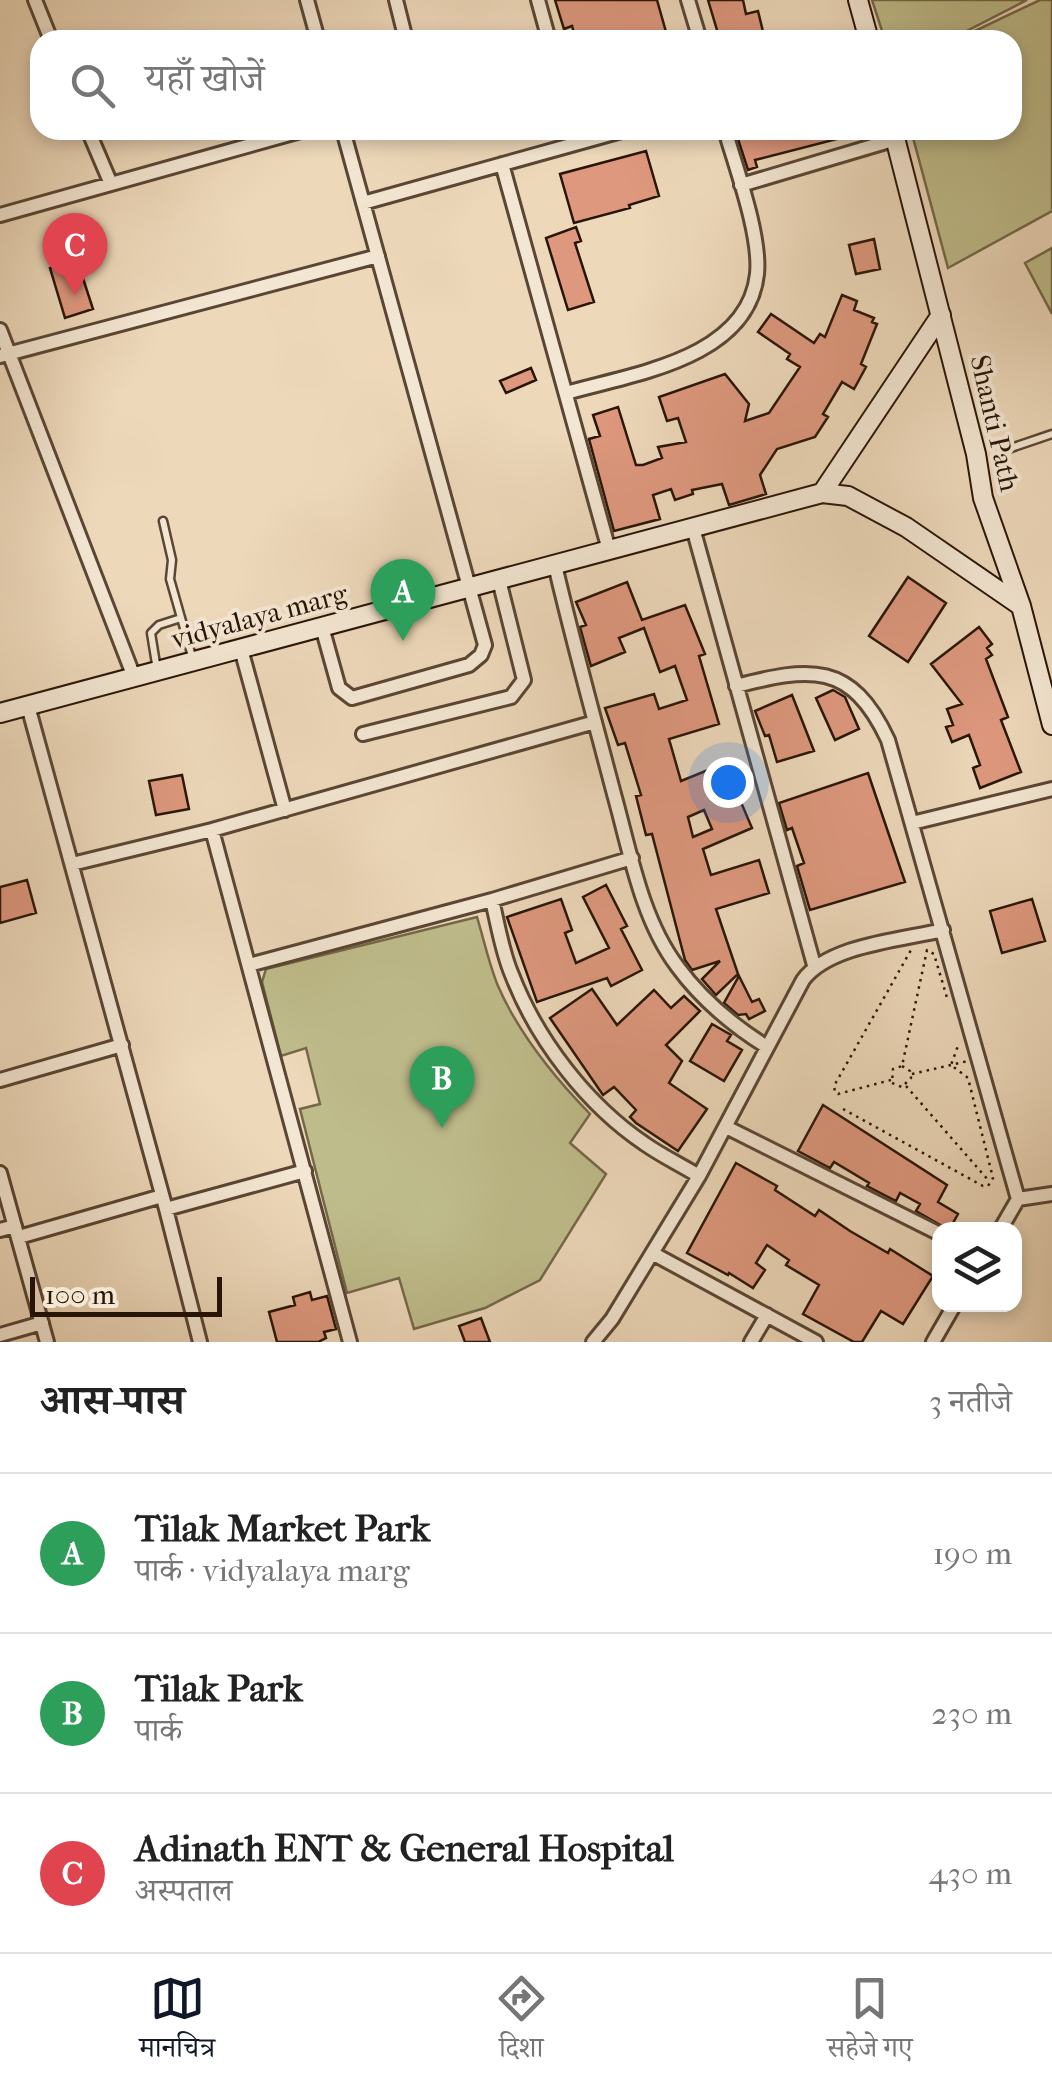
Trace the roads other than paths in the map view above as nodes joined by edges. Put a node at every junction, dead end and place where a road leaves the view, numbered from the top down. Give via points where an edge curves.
1 (35, 0) edge
2 (307, 0) edge
3 (396, 0) edge
4 (538, 0) edge
5 (688, 0) edge
6 (858, 0) edge
7 (47, 30) edge
8 (315, 30) edge
9 (404, 30) edge
10 (546, 30) edge
11 (697, 30) edge
12 (866, 30) edge
13 (92, 140) edge
14 (268, 140) edge
15 (346, 140) edge
16 (568, 140) edge
17 (728, 140) edge
18 (879, 140) edge
19 (896, 140) edge
20 (502, 164) junction
21 (111, 184) junction
22 (741, 184) junction
23 (364, 203) junction
24 (0, 215) edge
25 (378, 256) junction
26 (941, 316) junction
27 (0, 330) edge
28 (4, 354) edge
29 (566, 394) junction
30 (1052, 434) edge
31 (1011, 448) dead end
32 (822, 493) junction
33 (164, 521) dead end
34 (692, 528) junction
35 (609, 550) junction
36 (555, 565) junction
37 (499, 580) junction
38 (470, 588) junction
39 (1020, 606) junction
40 (180, 618) junction
41 (322, 627) junction
42 (241, 649) junction
43 (193, 662) junction
44 (157, 671) junction
45 (134, 677) junction
46 (736, 686) junction
47 (28, 706) junction
48 (2, 708) edge
49 (595, 722) junction
50 (1052, 726) edge
51 (364, 734) dead end
52 (1052, 790) edge
53 (285, 810) junction
54 (912, 823) junction
55 (212, 830) junction
56 (632, 858) junction
57 (72, 864) junction
58 (492, 900) junction
59 (944, 930) junction
60 (814, 964) junction
61 (249, 965) junction
62 (122, 1045) junction
63 (768, 1046) junction
64 (0, 1080) edge
65 (726, 1126) junction
66 (305, 1171) junction
67 (0, 1173) edge
68 (698, 1176) junction
69 (1052, 1194) edge
70 (1018, 1200) junction
71 (164, 1203) junction
72 (1005, 1222) edge
73 (0, 1230) edge
74 (932, 1230) edge
75 (17, 1232) junction
76 (652, 1253) junction
77 (949, 1312) edge
78 (767, 1315) junction
79 (42, 1323) junction
80 (0, 1335) edge
81 (47, 1342) edge
82 (200, 1342) edge
83 (350, 1342) edge
84 (592, 1342) edge
85 (751, 1342) edge
86 (816, 1342) edge
87 (932, 1342) edge

1 - 7 street
2 - 8 street
3 - 9 street
4 - 10 street
5 - 11 street
6 - 12 street
13 - 21 street
14 - 21 street
15 - 23 street
16 - 20 street
17 - 22 street
18 - 22 street
19 - 26 street, Shanti Path
20 - 23 street
20 - 29 street
21 - 24 street
22 - 29 street via 758,272 751,300 734,324 686,358
23 - 25 street
25 - 28 street
25 - 38 street
26 - 32 street
26 - 39 street, Shanti Path via 983,498
27 - 28 street
28 - 45 street
29 - 35 street
30 - 31 lane
32 - 34 street, vidyalaya marg
32 - 39 street via 848,496 906,528
33 - 40 lane
34 - 35 street, vidyalaya marg
34 - 46 street
35 - 36 street, vidyalaya marg
36 - 37 street, vidyalaya marg
36 - 49 street
37 - 38 street, vidyalaya marg
37 - 51 street via 524,680 519,688 511,697
38 - 41 street, vidyalaya marg
38 - 41 street via 482,655 413,682 344,695
39 - 50 street, Shanti Path
40 - 43 lane
40 - 44 lane via 151,633
41 - 42 street, vidyalaya marg
42 - 43 street, vidyalaya marg
42 - 53 street
43 - 44 street, vidyalaya marg
44 - 45 street, vidyalaya marg
45 - 47 street, vidyalaya marg
46 - 54 street via 810,671 858,694 888,740
46 - 60 street
47 - 48 street, vidyalaya marg
47 - 57 street
49 - 53 street
49 - 56 street
52 - 54 street
53 - 55 street
54 - 59 street
55 - 57 street
55 - 61 street
56 - 58 street
56 - 63 street via 654,925 676,964 711,1005
57 - 62 street
58 - 61 street
58 - 68 street via 510,972 551,1048 612,1118
59 - 60 street
59 - 70 street
60 - 63 street
61 - 66 street
62 - 64 street
62 - 71 street
63 - 65 street
65 - 68 street
65 - 74 street
66 - 71 street
66 - 83 street
67 - 75 street
68 - 76 street
69 - 70 street
70 - 72 street
71 - 75 street
71 - 82 street
73 - 75 street
75 - 79 street
76 - 78 street
76 - 84 street
77 - 87 street
78 - 85 street
78 - 86 street
79 - 80 street
79 - 81 street

